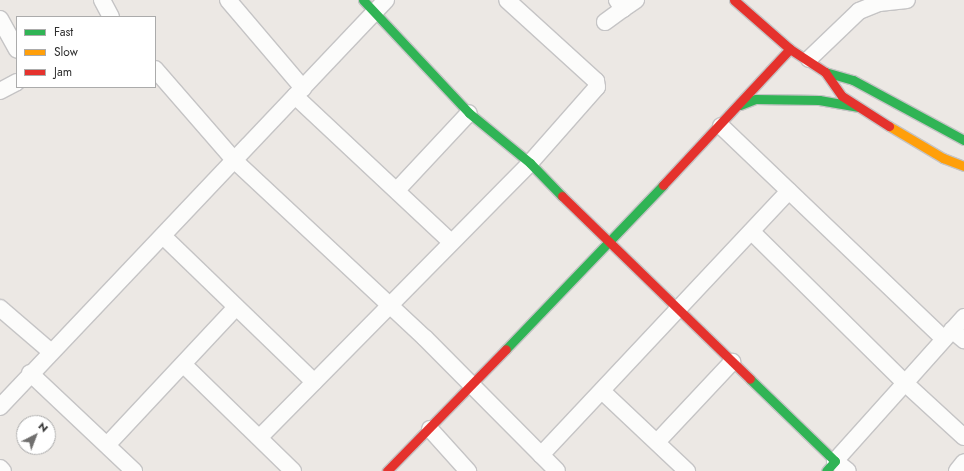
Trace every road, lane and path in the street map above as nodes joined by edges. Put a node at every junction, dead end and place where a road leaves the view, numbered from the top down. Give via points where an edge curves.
1 (102, 0) edge
2 (228, 0) edge
3 (362, 0) edge
4 (386, 0) edge
5 (507, 0) edge
6 (734, 0) edge
7 (907, 0) edge
8 (625, 3) edge
9 (374, 14) junction
10 (110, 16) edge
11 (0, 19) edge
12 (605, 22) dead end
13 (16, 48) edge
14 (790, 49) junction
15 (809, 59) junction
16 (156, 70) edge
17 (825, 72) junction
18 (16, 82) edge
19 (0, 90) edge
20 (299, 92) junction
21 (740, 105) junction
22 (858, 107) junction
23 (469, 113) junction
24 (721, 126) junction
25 (964, 140) edge
26 (234, 160) junction
27 (530, 163) junction
28 (964, 166) edge
29 (397, 190) junction
30 (789, 191) junction
31 (752, 232) junction
32 (163, 236) junction
33 (451, 242) junction
34 (608, 244) junction
35 (389, 305) junction
36 (236, 307) junction
37 (0, 308) edge
38 (677, 308) junction
39 (964, 317) edge
40 (953, 336) edge
41 (50, 351) junction
42 (732, 362) junction
43 (184, 365) junction
44 (30, 373) junction
45 (314, 382) junction
46 (905, 383) junction
47 (472, 386) junction
48 (602, 391) junction
49 (0, 407) edge
50 (430, 428) junction
51 (261, 436) junction
52 (964, 437) edge
53 (657, 442) junction
54 (108, 444) junction
55 (541, 455) junction
56 (964, 462) edge
57 (831, 466) edge
58 (0, 468) edge
59 (132, 470) edge
60 (3, 471) edge
61 (293, 471) edge
62 (387, 471) edge
63 (468, 471) edge
64 (557, 471) edge
65 (687, 471) edge
66 (848, 471) edge
67 (957, 471) edge

1 - 10 street
2 - 20 street
3 - 9 street
4 - 9 street
5 - 27 street via 596,81 593,94
6 - 14 street
7 - 15 street via 879,3 859,11
8 - 12 street
9 - 20 street
9 - 23 street
11 - 13 street
14 - 15 street
14 - 21 street
15 - 17 street
16 - 26 street
17 - 22 street via 842,96
17 - 25 street via 854,80
18 - 19 street
20 - 26 street
20 - 29 street
21 - 22 street via 756,98 819,100
21 - 24 street
22 - 28 street via 943,158
23 - 27 street
23 - 29 street
24 - 30 street
24 - 34 street
26 - 32 street
26 - 35 street
27 - 33 street
27 - 34 street
29 - 33 street
30 - 31 street
30 - 40 street
31 - 38 street
31 - 46 street
32 - 36 street
32 - 41 street
33 - 35 street
34 - 38 street
34 - 47 street
35 - 45 street
35 - 47 street
36 - 43 street
36 - 45 street
37 - 41 street
38 - 42 street
38 - 48 street
39 - 40 street
40 - 46 street
41 - 44 street
42 - 53 street
42 - 57 street
43 - 51 street
43 - 54 street
44 - 49 street
44 - 54 street
45 - 51 street
46 - 52 street
46 - 57 street
47 - 50 street
47 - 55 street
48 - 53 street
48 - 55 street
50 - 62 street
50 - 63 street
51 - 61 street
53 - 65 street
54 - 59 street
55 - 64 street
56 - 67 street
57 - 66 street
58 - 60 street

